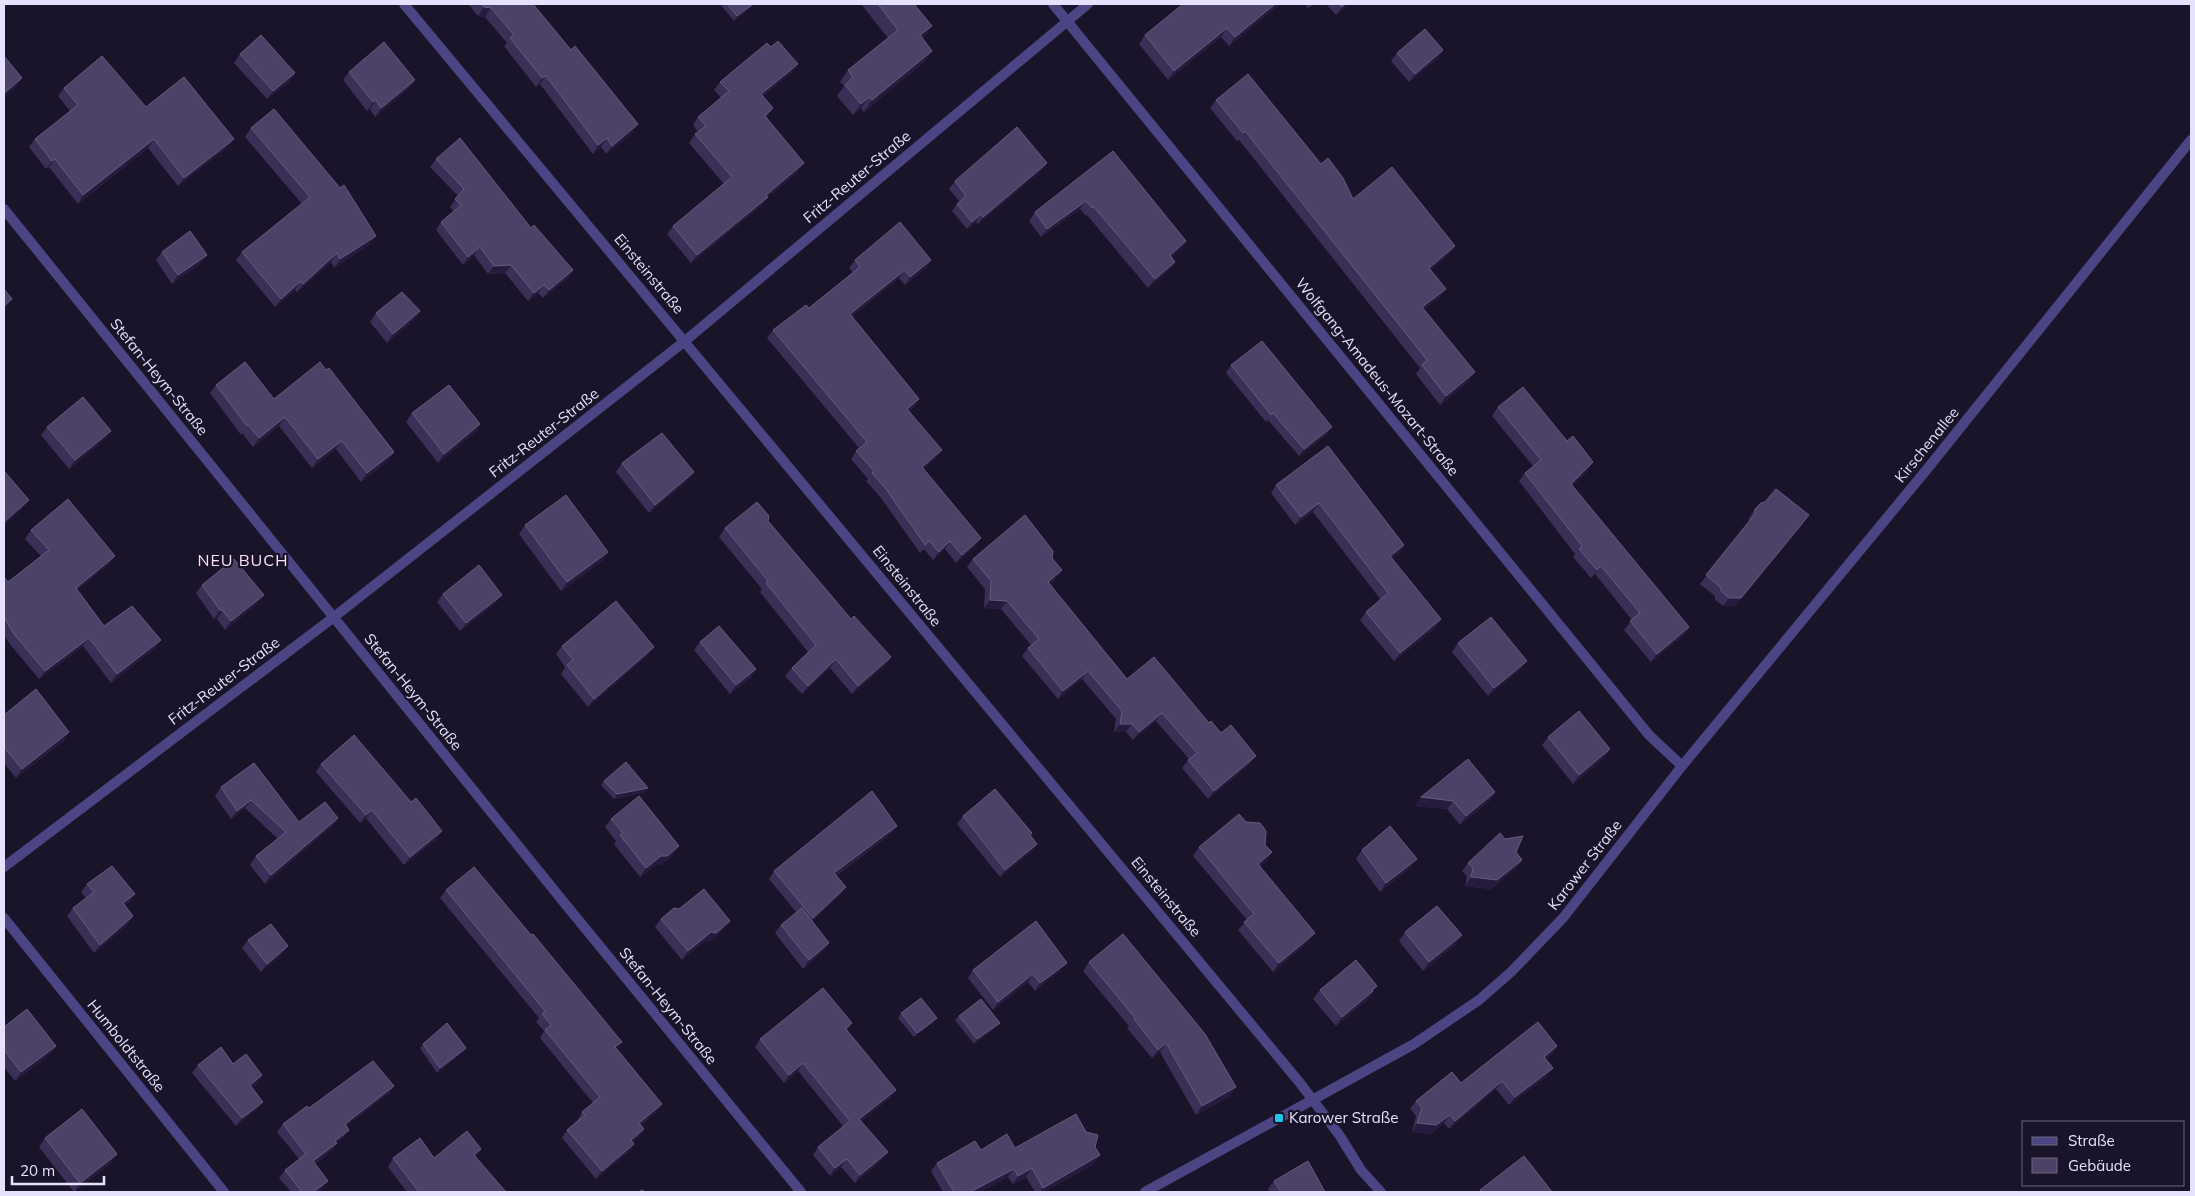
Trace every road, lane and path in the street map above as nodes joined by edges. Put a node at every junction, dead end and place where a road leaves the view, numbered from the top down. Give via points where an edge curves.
1 (404, 4) edge
2 (1053, 4) edge
3 (1088, 4) edge
4 (1067, 21) junction
5 (2191, 140) edge
6 (4, 209) edge
7 (685, 341) junction
8 (334, 617) junction
9 (1682, 766) junction
10 (4, 867) edge
11 (4, 918) edge
12 (1312, 1098) junction
13 (224, 1192) edge
14 (801, 1192) edge
15 (1145, 1192) edge
16 (1381, 1192) edge

1 - 7 street, Einsteinstraße
2 - 4 street, Wolfgang-Amadeus-Mozart-Straße
3 - 4 street, Fritz-Reuter-Straße
4 - 7 street, Fritz-Reuter-Straße
4 - 9 street, Wolfgang-Amadeus-Mozart-Straße via 1649,735
5 - 9 street, Kirschenallee
6 - 8 street, Stefan-Heym-Straße
7 - 8 street, Fritz-Reuter-Straße
7 - 12 street, Einsteinstraße
8 - 10 street, Fritz-Reuter-Straße
8 - 14 street, Stefan-Heym-Straße
9 - 12 street, Karower Straße via 1563,918 1511,972 1479,1000 1414,1044
11 - 13 street, Humboldtstraße
12 - 15 street, Karower Straße
12 - 16 street, Einsteinstraße via 1361,1170

